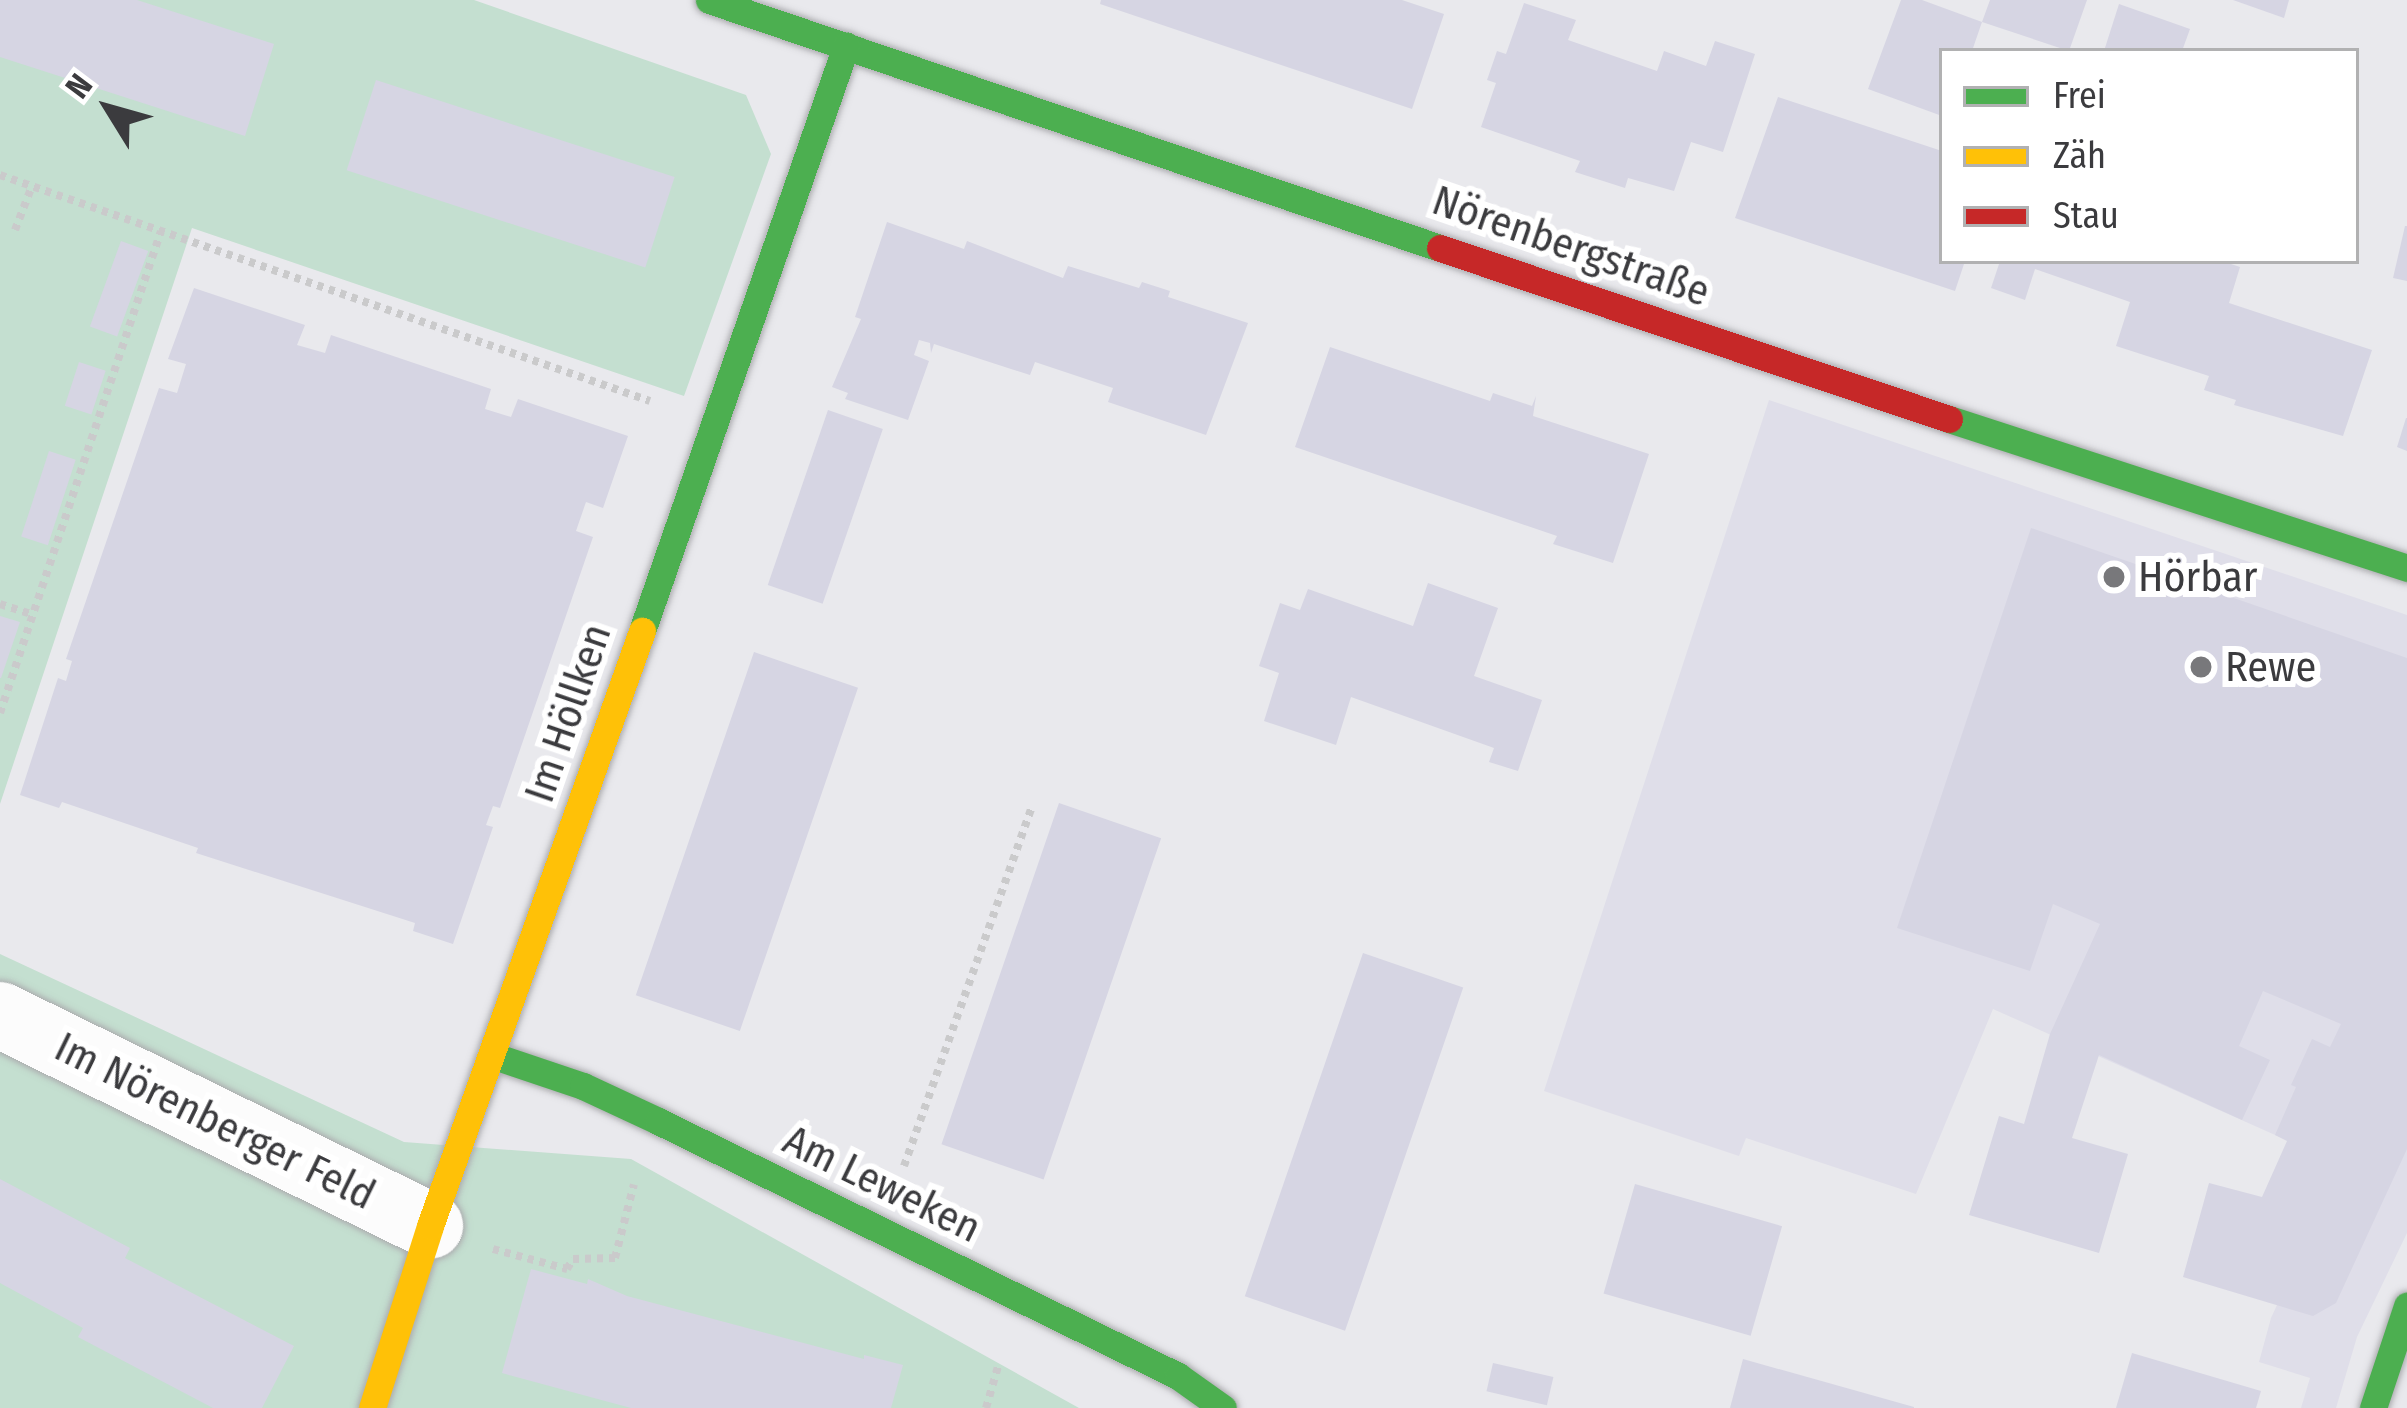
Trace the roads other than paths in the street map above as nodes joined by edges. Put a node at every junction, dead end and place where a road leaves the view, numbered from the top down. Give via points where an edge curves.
1 (709, 0) edge
2 (846, 46) junction
3 (2407, 568) edge
4 (0, 1016) edge
5 (494, 1056) junction
6 (430, 1226) junction
7 (2407, 1306) edge
8 (372, 1408) edge
9 (1223, 1408) edge
10 (2373, 1408) edge

1 - 2 street, Nörenbergstraße
2 - 3 street, Nörenbergstraße
2 - 5 street, Im Höllken
4 - 6 street, Im Nörenberger Feld
5 - 6 street, Im Höllken
5 - 9 street, Am Leweken via 658,1121 1178,1376
6 - 8 street, Im Höllken
7 - 10 street

